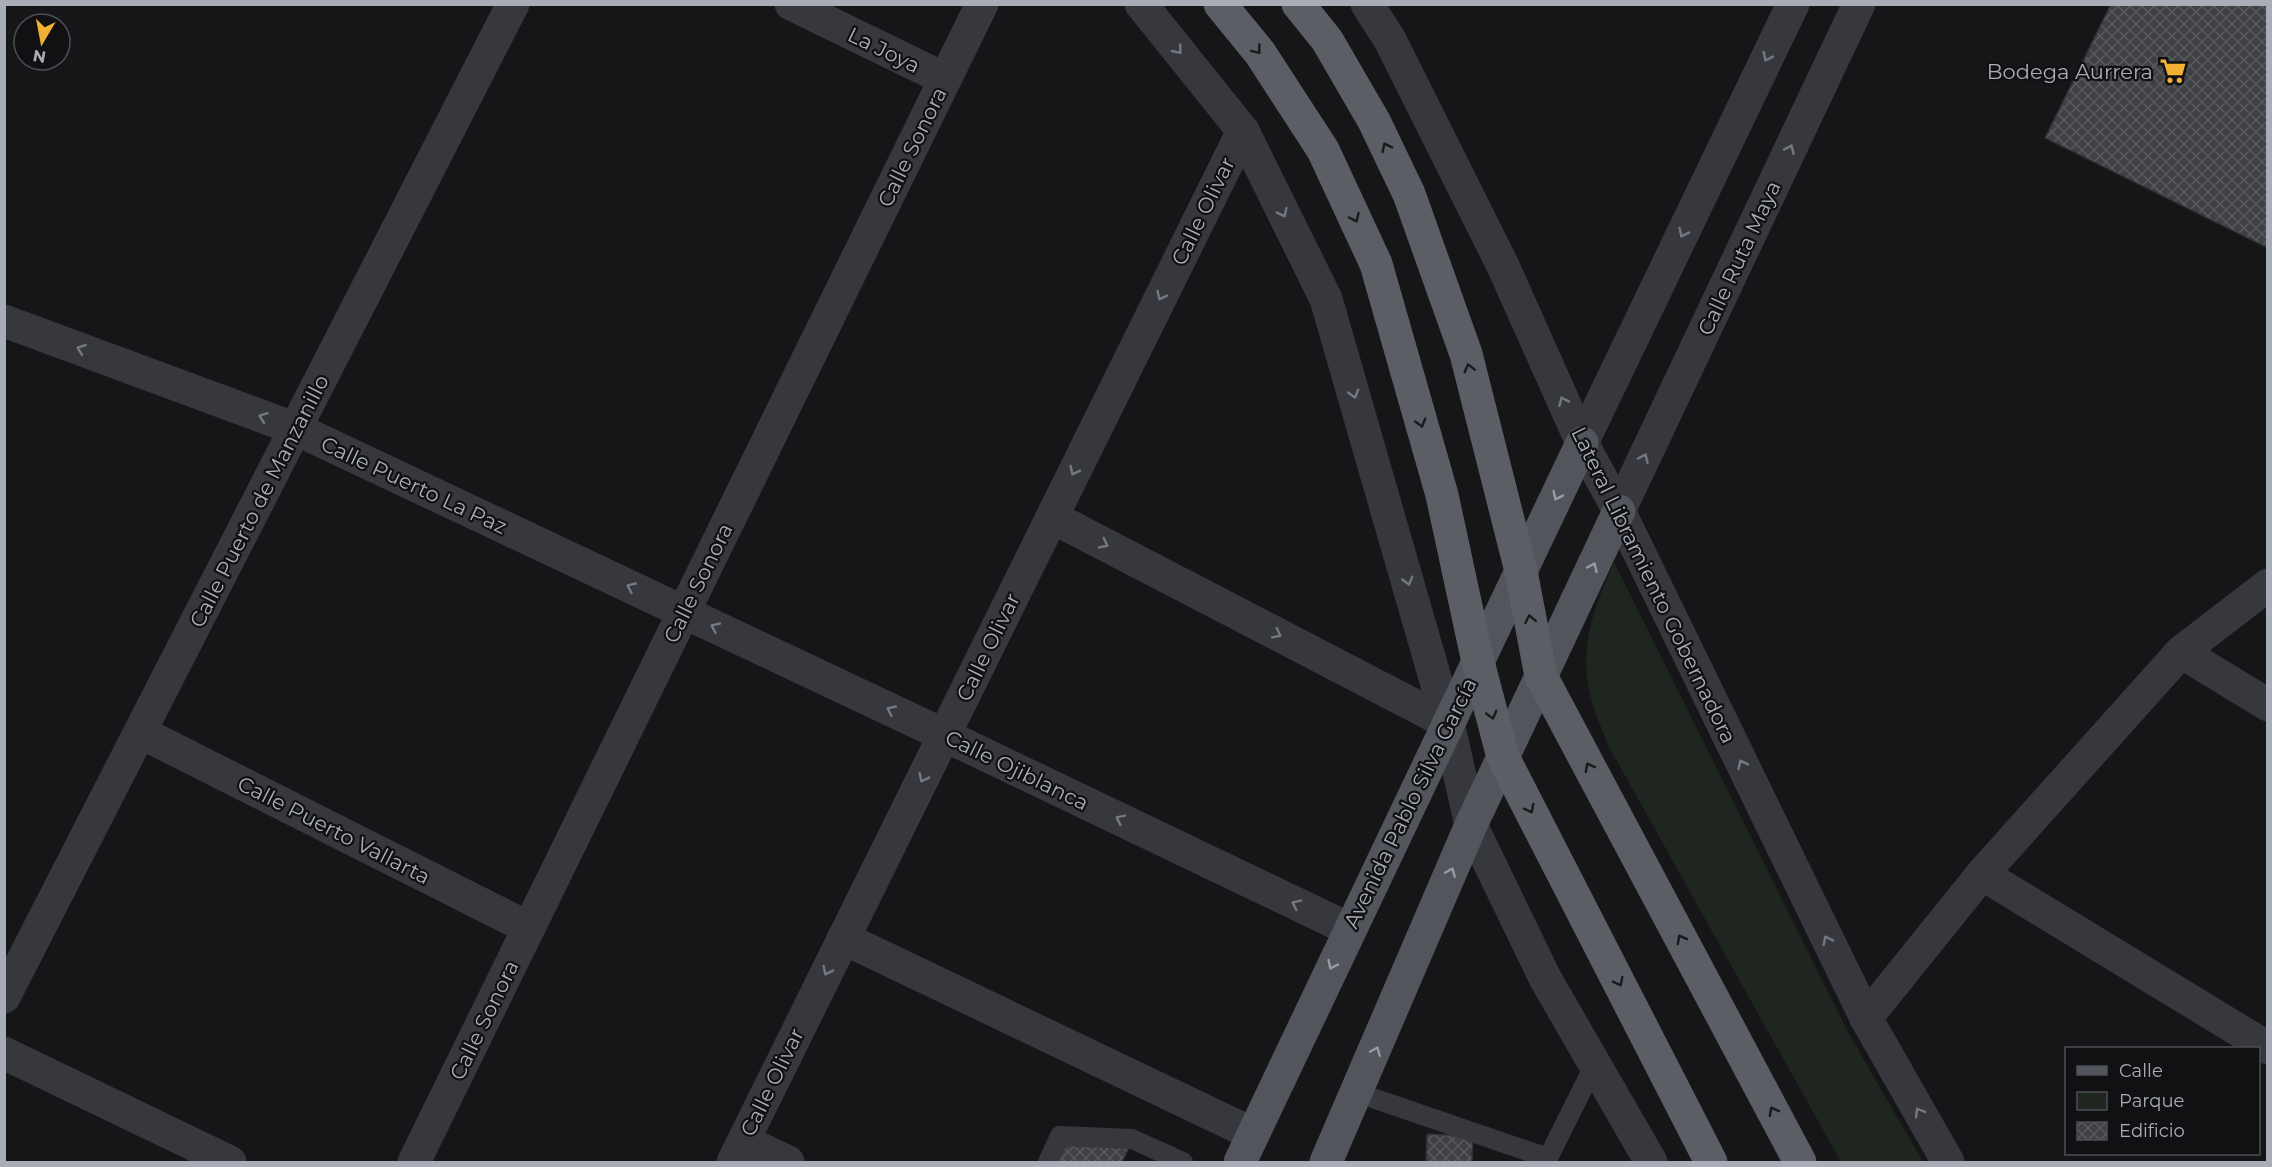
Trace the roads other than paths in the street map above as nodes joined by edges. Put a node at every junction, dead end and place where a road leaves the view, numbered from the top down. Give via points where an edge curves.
1 (513, 4) edge
2 (791, 4) edge
3 (982, 4) edge
4 (1141, 4) edge
5 (1220, 4) edge
6 (1298, 4) edge
7 (1367, 4) edge
8 (1793, 4) edge
9 (1859, 4) edge
10 (945, 79) junction
11 (1243, 131) junction
12 (4, 321) edge
13 (296, 429) junction
14 (1582, 443) junction
15 (1619, 511) junction
16 (1052, 517) junction
17 (1521, 571) junction
18 (2268, 585) edge
19 (684, 612) junction
20 (2181, 652) junction
21 (1478, 662) junction
22 (1541, 676) junction
23 (2268, 705) edge
24 (1448, 723) junction
25 (140, 732) junction
26 (944, 735) junction
27 (1503, 757) junction
28 (1471, 825) junction
29 (1982, 874) junction
30 (529, 928) junction
31 (1349, 929) junction
32 (843, 938) junction
33 (4, 997) edge
34 (1866, 1018) junction
35 (2268, 1048) edge
36 (4, 1053) edge
37 (1595, 1064) junction
38 (1358, 1093) junction
39 (1246, 1148) edge
40 (738, 1152) edge
41 (1547, 1160) edge
42 (230, 1162) edge
43 (414, 1162) edge
44 (788, 1162) edge
45 (1048, 1162) edge
46 (1183, 1162) edge
47 (1326, 1162) edge
48 (1651, 1162) edge
49 (1711, 1162) edge
50 (1800, 1162) edge
51 (1948, 1162) edge

1 - 13 street, Calle Puerto de Manzanillo
2 - 10 street, La Joya
3 - 10 street, Calle Sonora
4 -> 11 street
5 -> 21 highway via 1260,53 1323,150 1376,264 1442,495
17 -> 6 highway via 1466,354 1409,194 1374,121 1327,40
14 -> 7 street, Lateral Libramiento Gobernadora via 1503,266 1390,40
8 -> 14 street
15 -> 9 street, Calle Ruta Maya
10 - 19 street, Calle Sonora
11 -> 16 street, Calle Olivar
11 -> 24 street via 1326,299
13 -> 12 street, Calle Puerto La Paz
19 -> 13 street, Calle Puerto La Paz
13 - 25 street, Calle Puerto de Manzanillo
14 - 15 street, Lateral Libramiento Gobernadora
14 -> 17 main road, Avenida Pablo Silva García
22 -> 15 main road
34 -> 15 street, Lateral Libramiento Gobernadora
16 -> 24 street
16 - 26 street, Calle Olivar
17 - 21 main road, Avenida Pablo Silva García
22 -> 17 highway
18 - 20 street
26 -> 19 street, Calle Ojiblanca
19 - 30 street, Calle Sonora
20 - 23 street
20 - 29 street
21 - 24 main road, Avenida Pablo Silva García
21 -> 27 highway
22 - 27 main road
50 -> 22 highway
24 - 28 street
24 - 31 main road, Avenida Pablo Silva García
25 - 30 street, Calle Puerto Vallarta
25 - 33 street, Calle Puerto de Manzanillo
31 -> 26 street, Calle Ojiblanca
26 -> 32 street, Calle Olivar
27 - 28 main road
27 -> 49 highway
28 - 37 street via 1545,978
38 -> 28 main road
29 - 34 street
29 - 35 street
30 - 43 street, Calle Sonora
31 -> 39 main road, Avenida Pablo Silva García
32 - 39 street
32 -> 40 street, Calle Olivar
51 -> 34 street, Lateral Libramiento Gobernadora
36 - 42 street
37 - 41 lane
37 - 48 street
38 - 41 lane
38 - 47 main road
40 - 44 street
45 - 46 lane via 1060,1136 1132,1139

